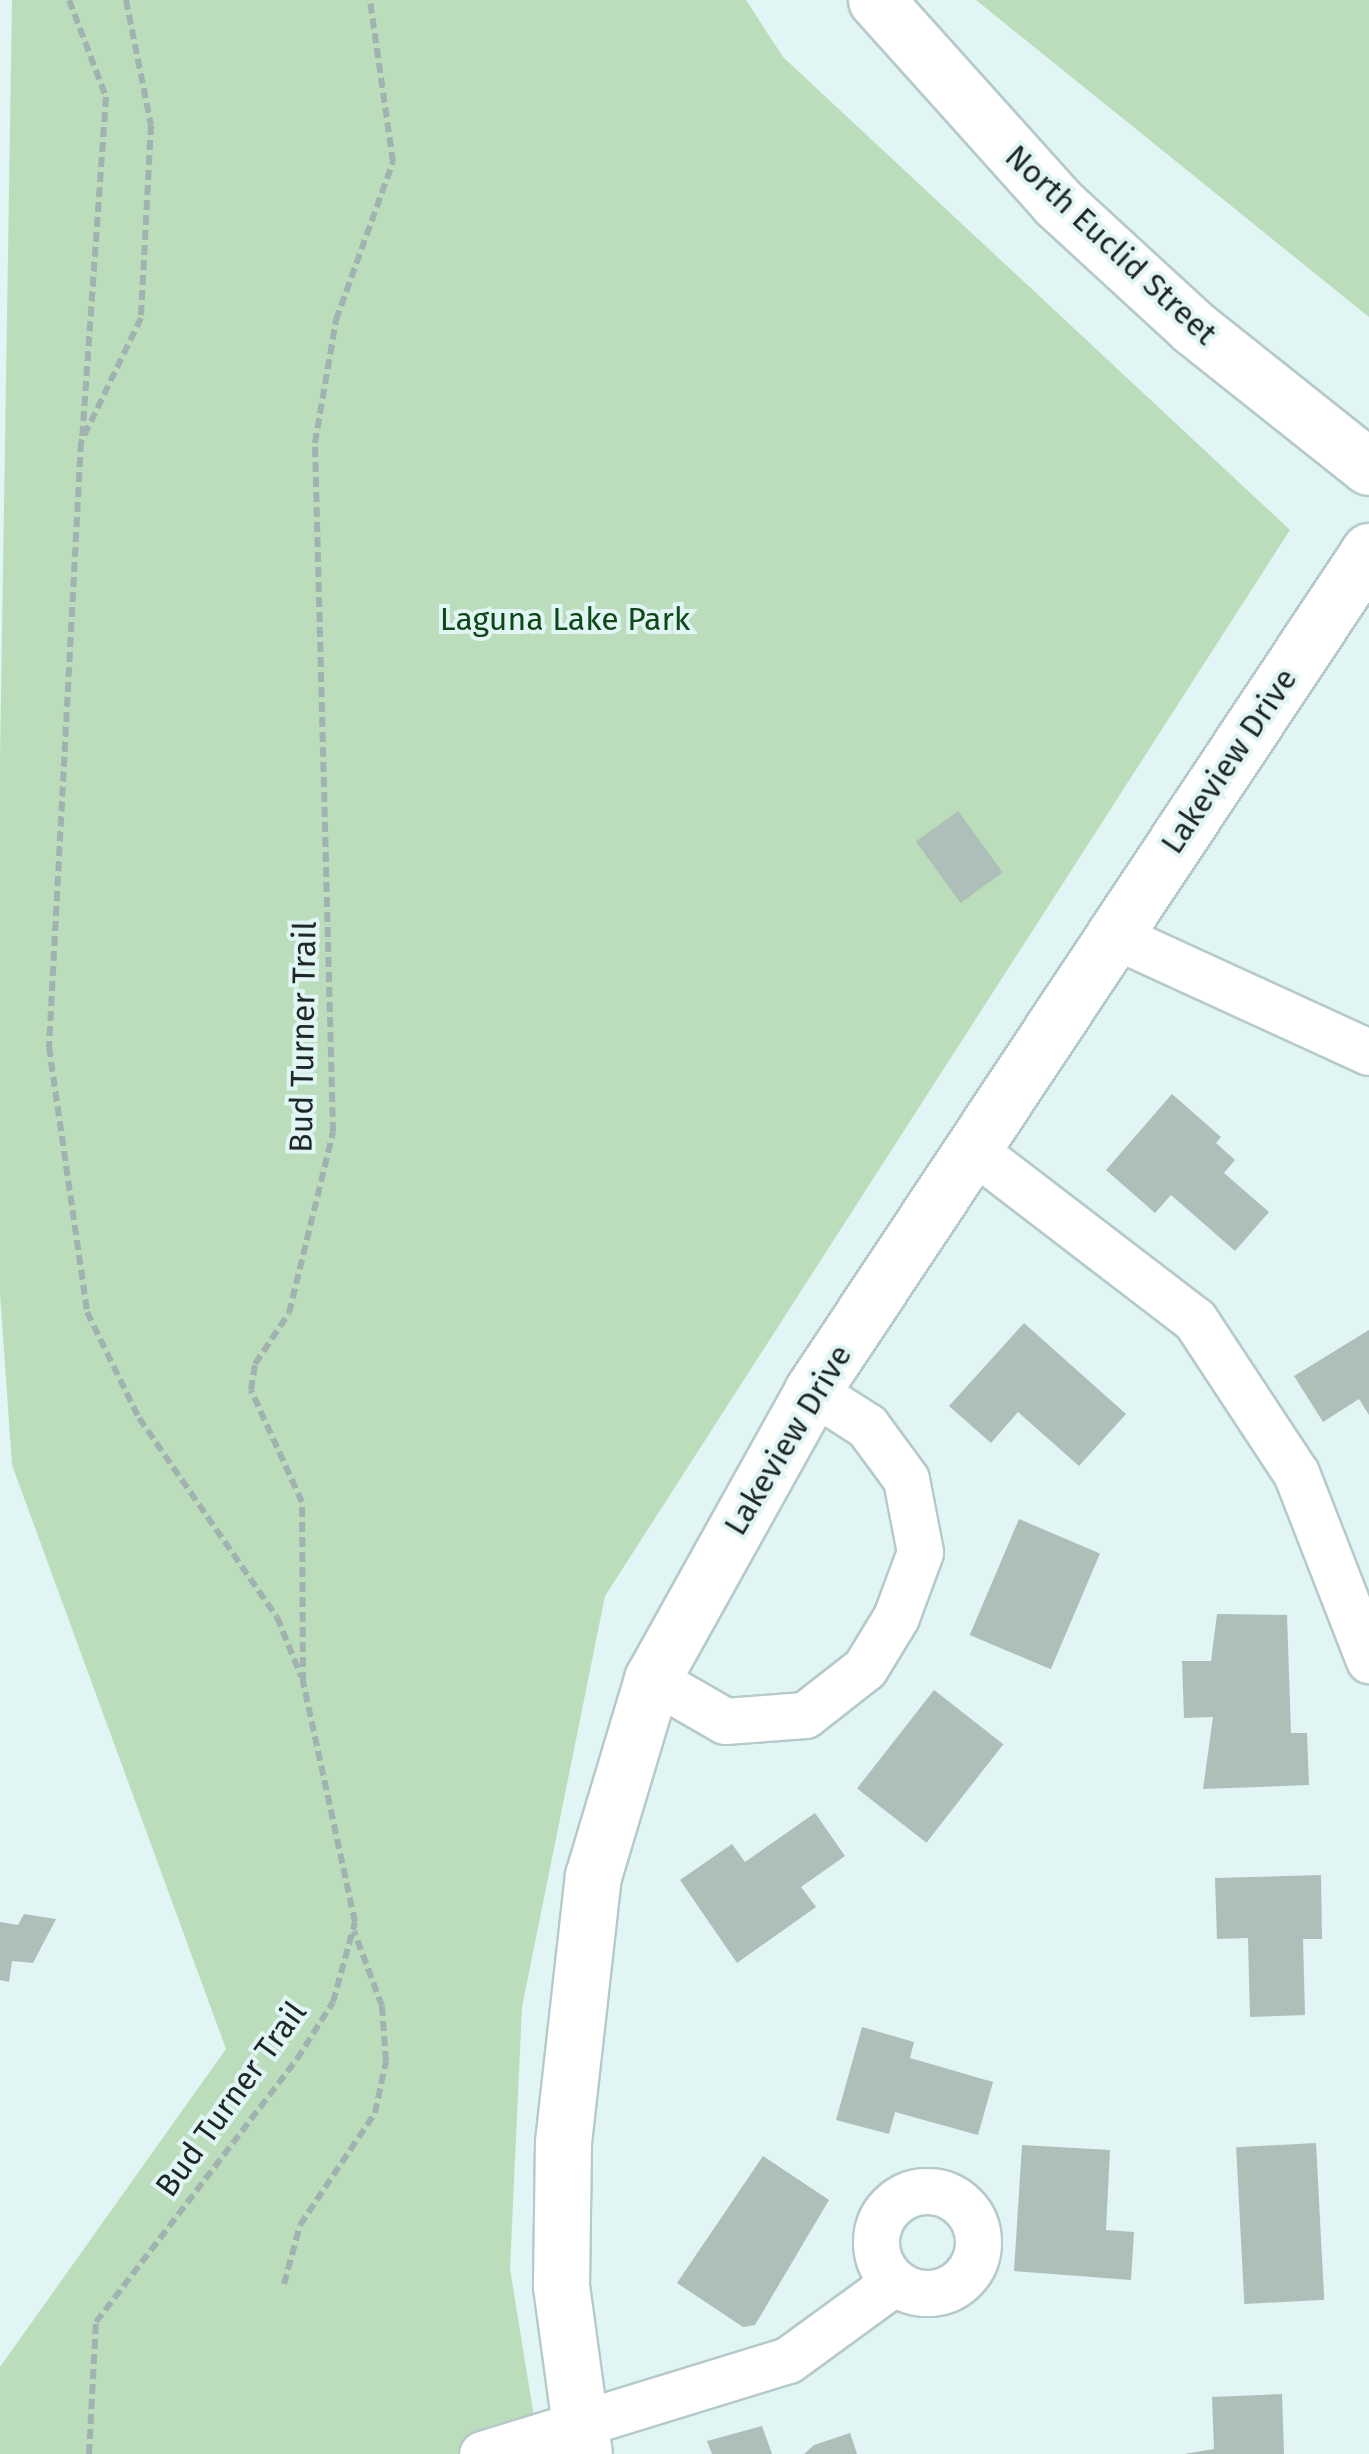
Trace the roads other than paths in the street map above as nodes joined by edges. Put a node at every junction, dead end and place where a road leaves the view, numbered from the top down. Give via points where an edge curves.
1 (876, 0) edge
2 (1369, 467) edge
3 (1369, 551) edge
4 (1113, 935) junction
5 (1369, 1052) edge
6 (976, 1152) junction
7 (812, 1391) junction
8 (1369, 1660) edge
9 (652, 1678) junction
10 (896, 2282) dead end
11 (581, 2437) edge
12 (482, 2454) edge

1 - 2 street, North Euclid Street via 1057,202 1194,328
3 - 4 street, Lakeview Drive
4 - 5 street
4 - 6 street, Lakeview Drive
6 - 7 street, Lakeview Drive
6 - 8 street via 1195,1320 1296,1473
7 - 9 street, Lakeview Drive
7 - 9 street via 867,1426 906,1479 920,1552 896,1617 865,1668 805,1715 725,1721
9 - 11 street, Lakeview Drive via 594,1876 563,2142 561,2285
10 - 11 street via 788,2360
11 - 12 street

